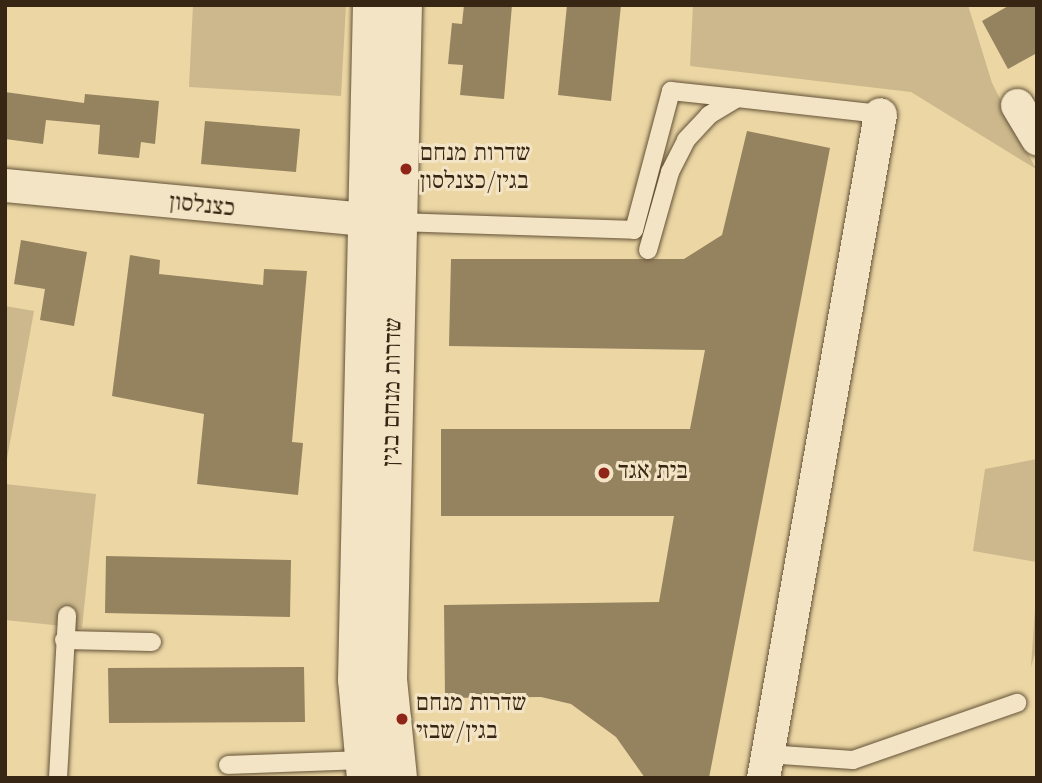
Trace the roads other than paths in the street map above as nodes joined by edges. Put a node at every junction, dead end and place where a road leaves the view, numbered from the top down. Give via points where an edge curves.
1 (372, 5) edge
2 (403, 5) edge
3 (737, 98) junction
4 (1017, 105) dead end
5 (880, 114) joint
6 (1037, 138) edge
7 (5, 186) edge
8 (383, 222) junction
9 (648, 250) dead end
10 (67, 615) dead end
11 (64, 640) junction
12 (152, 642) dead end
13 (1017, 703) dead end
14 (228, 765) dead end
15 (765, 766) edge
16 (364, 769) edge
17 (58, 778) edge
18 (398, 778) edge

1 - 8 street, שדרות מנחם בגין
2 - 8 street, שדרות מנחם בגין
3 - 5 lane
3 - 8 lane via 671,91 634,230
3 - 9 lane via 709,115 686,140 670,172
4 - 6 street
5 - 15 street
7 - 8 street, כצנלסון
8 - 16 street, שדרות מנחם בגין via 357,680
8 - 18 street, שדרות מנחם בגין via 388,680
10 - 11 lane
11 - 12 lane
11 - 17 lane
13 - 15 lane via 853,760
14 - 16 lane

